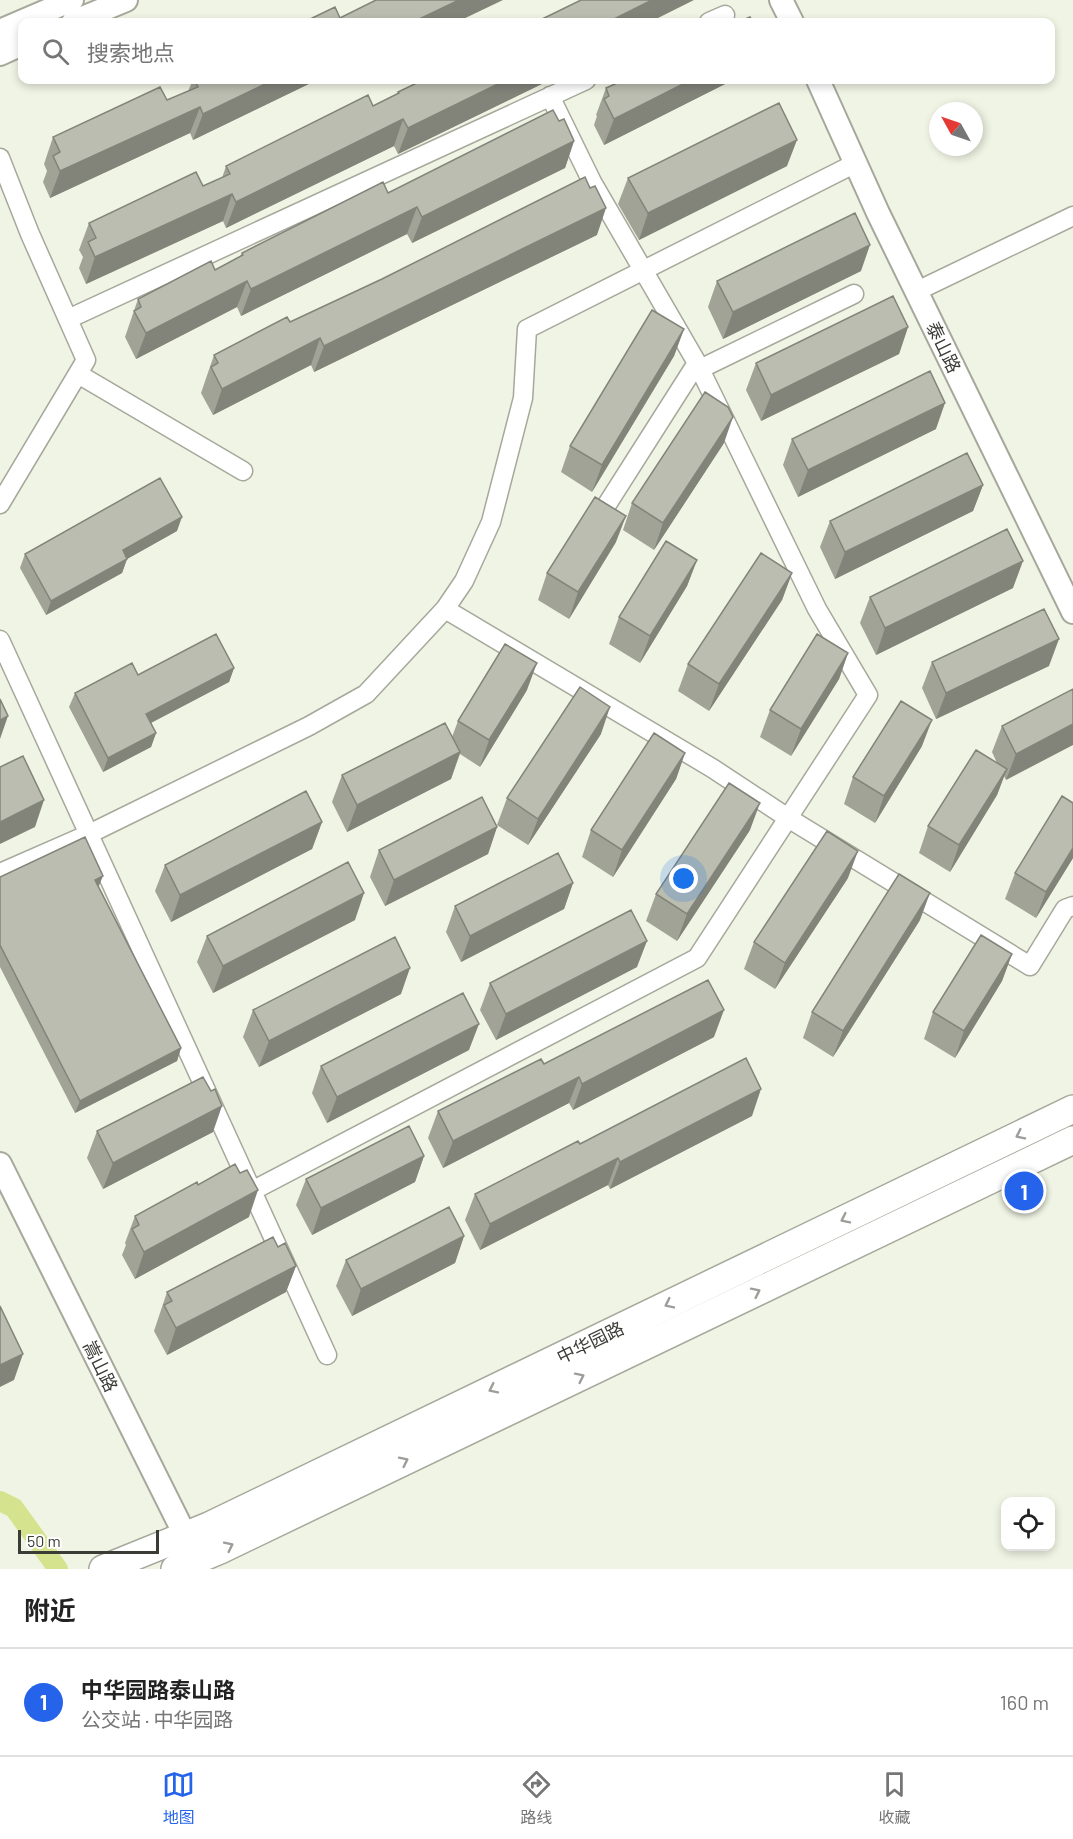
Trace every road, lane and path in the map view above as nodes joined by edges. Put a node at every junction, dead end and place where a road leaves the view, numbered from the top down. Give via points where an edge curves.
1 (72, 0) edge
2 (126, 0) edge
3 (782, 0) edge
4 (30, 18) edge
5 (83, 18) edge
6 (790, 18) edge
7 (18, 23) edge
8 (0, 31) edge
9 (18, 46) edge
10 (0, 54) edge
11 (577, 84) edge
12 (820, 84) edge
13 (550, 96) junction
14 (0, 158) edge
15 (856, 164) junction
16 (1073, 216) edge
17 (643, 270) junction
18 (917, 291) junction
19 (854, 294) dead end
20 (68, 319) junction
21 (698, 366) junction
22 (78, 374) junction
23 (243, 471) dead end
24 (0, 504) edge
25 (599, 517) edge
26 (445, 609) junction
27 (1073, 612) edge
28 (0, 639) edge
29 (788, 818) junction
30 (89, 834) junction
31 (0, 873) edge
32 (1073, 906) edge
33 (1073, 1109) edge
34 (1073, 1140) edge
35 (0, 1164) edge
36 (252, 1191) junction
37 (327, 1355) dead end
38 (185, 1536) junction
39 (191, 1566) edge
40 (105, 1568) edge

1 - 4 street
2 - 5 street
3 - 6 street
7 - 8 street
9 - 10 street
11 - 13 street
12 - 15 street, 泰山路
13 - 17 street via 592,182
13 - 20 street
14 - 20 street
15 - 17 street
15 - 18 street, 泰山路
16 - 18 street
17 - 21 street
17 - 26 street via 527,329 523,398 491,522 464,581
18 - 27 street, 泰山路
19 - 21 street
20 - 22 street via 86,360
21 - 25 street
21 - 29 street via 817,609 868,695
22 - 23 street
22 - 24 street
26 - 29 street via 712,768
26 - 30 street via 366,694
28 - 30 street
29 - 32 street via 1030,966 1065,909
29 - 36 street via 697,958
30 - 31 street
30 - 36 street
33 -> 38 main road, 中华园路
39 -> 34 main road, 中华园路
35 - 38 street, 嵩山路
36 - 37 street
38 - 39 street, 嵩山路
38 - 40 main road, 中华园路

